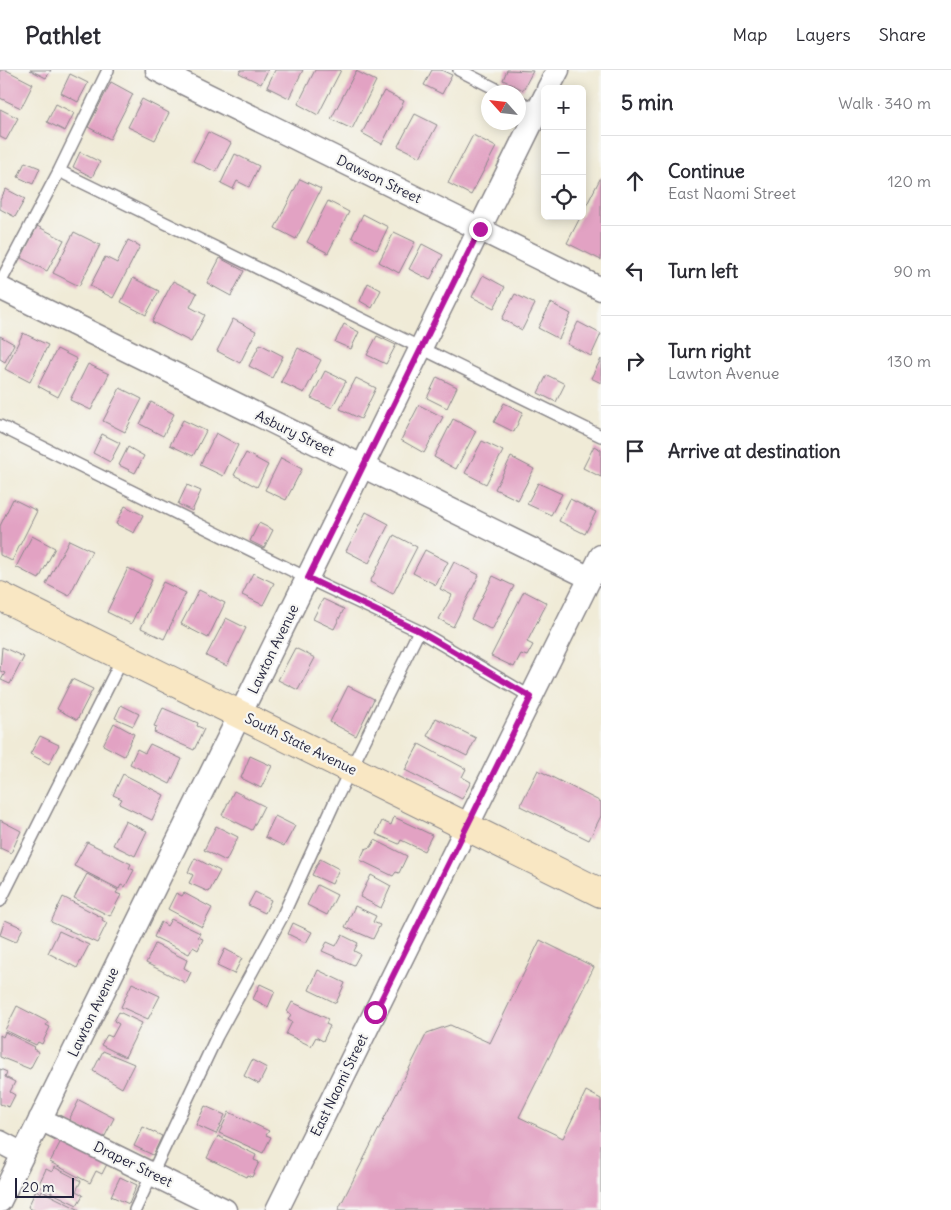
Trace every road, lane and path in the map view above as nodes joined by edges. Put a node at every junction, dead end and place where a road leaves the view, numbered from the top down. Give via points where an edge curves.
1 (108, 70) edge
2 (157, 70) edge
3 (458, 70) edge
4 (558, 70) edge
5 (488, 85) edge
6 (550, 85) edge
7 (534, 102) edge
8 (59, 171) junction
9 (480, 229) junction
10 (0, 283) edge
11 (0, 288) edge
12 (601, 289) edge
13 (421, 348) junction
14 (0, 426) edge
15 (601, 436) edge
16 (363, 466) junction
17 (601, 556) edge
18 (308, 578) junction
19 (590, 578) junction
20 (0, 596) edge
21 (419, 631) junction
22 (123, 657) junction
23 (531, 697) junction
24 (240, 714) junction
25 (351, 769) junction
26 (467, 828) junction
27 (601, 893) edge
28 (0, 901) edge
29 (40, 1119) junction
30 (0, 1142) edge
31 (23, 1154) junction
32 (152, 1174) junction
33 (0, 1201) edge
34 (135, 1210) edge
35 (226, 1210) edge
36 (278, 1210) edge

1 - 8 lane
2 - 9 street, Dawson Street
3 - 5 lane
4 - 6 street
7 - 9 street, Lawton Avenue
8 - 10 lane
8 - 13 lane
9 - 12 street, Dawson Street
9 - 13 street, Lawton Avenue
11 - 16 street, Asbury Street
13 - 15 lane
13 - 16 street, Lawton Avenue
14 - 18 lane
16 - 18 street, Lawton Avenue
16 - 19 street, Asbury Street
17 - 19 street, East Naomi Street
18 - 21 lane
18 - 24 street, Lawton Avenue
19 - 23 street, East Naomi Street
20 - 22 street, South State Avenue
21 - 23 lane
21 - 25 lane
22 - 24 street, South State Avenue
22 - 28 lane
23 - 26 street, East Naomi Street
24 - 25 street, South State Avenue
24 - 29 street, Lawton Avenue
25 - 26 street, South State Avenue
25 - 32 lane via 283,915 217,1036
26 - 27 street, South State Avenue
26 - 36 street, East Naomi Street
29 - 31 street, Lawton Avenue
29 - 32 street, Draper Street
30 - 31 street
31 - 33 street, Lawton Avenue
32 - 34 lane
32 - 35 street, Draper Street

